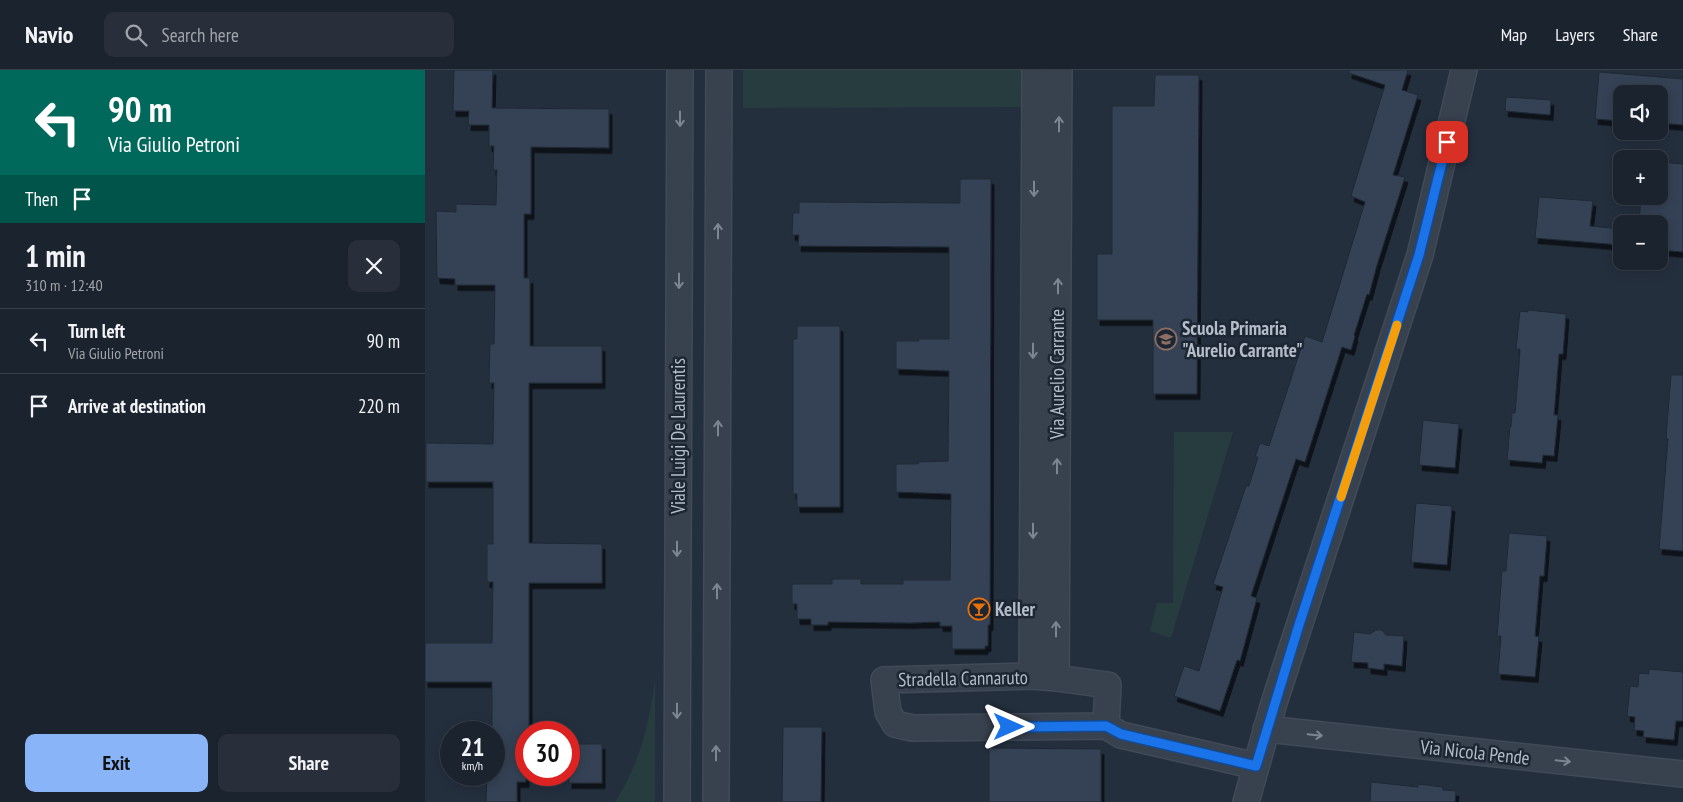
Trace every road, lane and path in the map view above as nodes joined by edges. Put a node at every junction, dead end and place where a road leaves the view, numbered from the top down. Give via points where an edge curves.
1 (680, 70) edge
2 (719, 70) edge
3 (1035, 70) edge
4 (1059, 70) edge
5 (1464, 70) edge
6 (1044, 677) junction
7 (1106, 726) junction
8 (1266, 729) junction
9 (1256, 766) junction
10 (1683, 774) edge
11 (677, 802) edge
12 (716, 802) edge
13 (1246, 802) edge

1 -> 11 street, Viale Luigi De Laurentis
12 -> 2 street, Viale Luigi De Laurentis
3 -> 6 street, Via Aurelio Carrante
6 -> 4 street, Via Aurelio Carrante
5 - 8 street via 1419,255
6 - 7 street, Stradella Cannaruto via 1108,685
6 - 7 street, Stradella Cannaruto via 884,680 888,712 895,724 912,728
7 - 9 street, Stradella Cannaruto via 1121,734
8 - 9 street
8 -> 10 street, Via Nicola Pende
9 - 13 street

